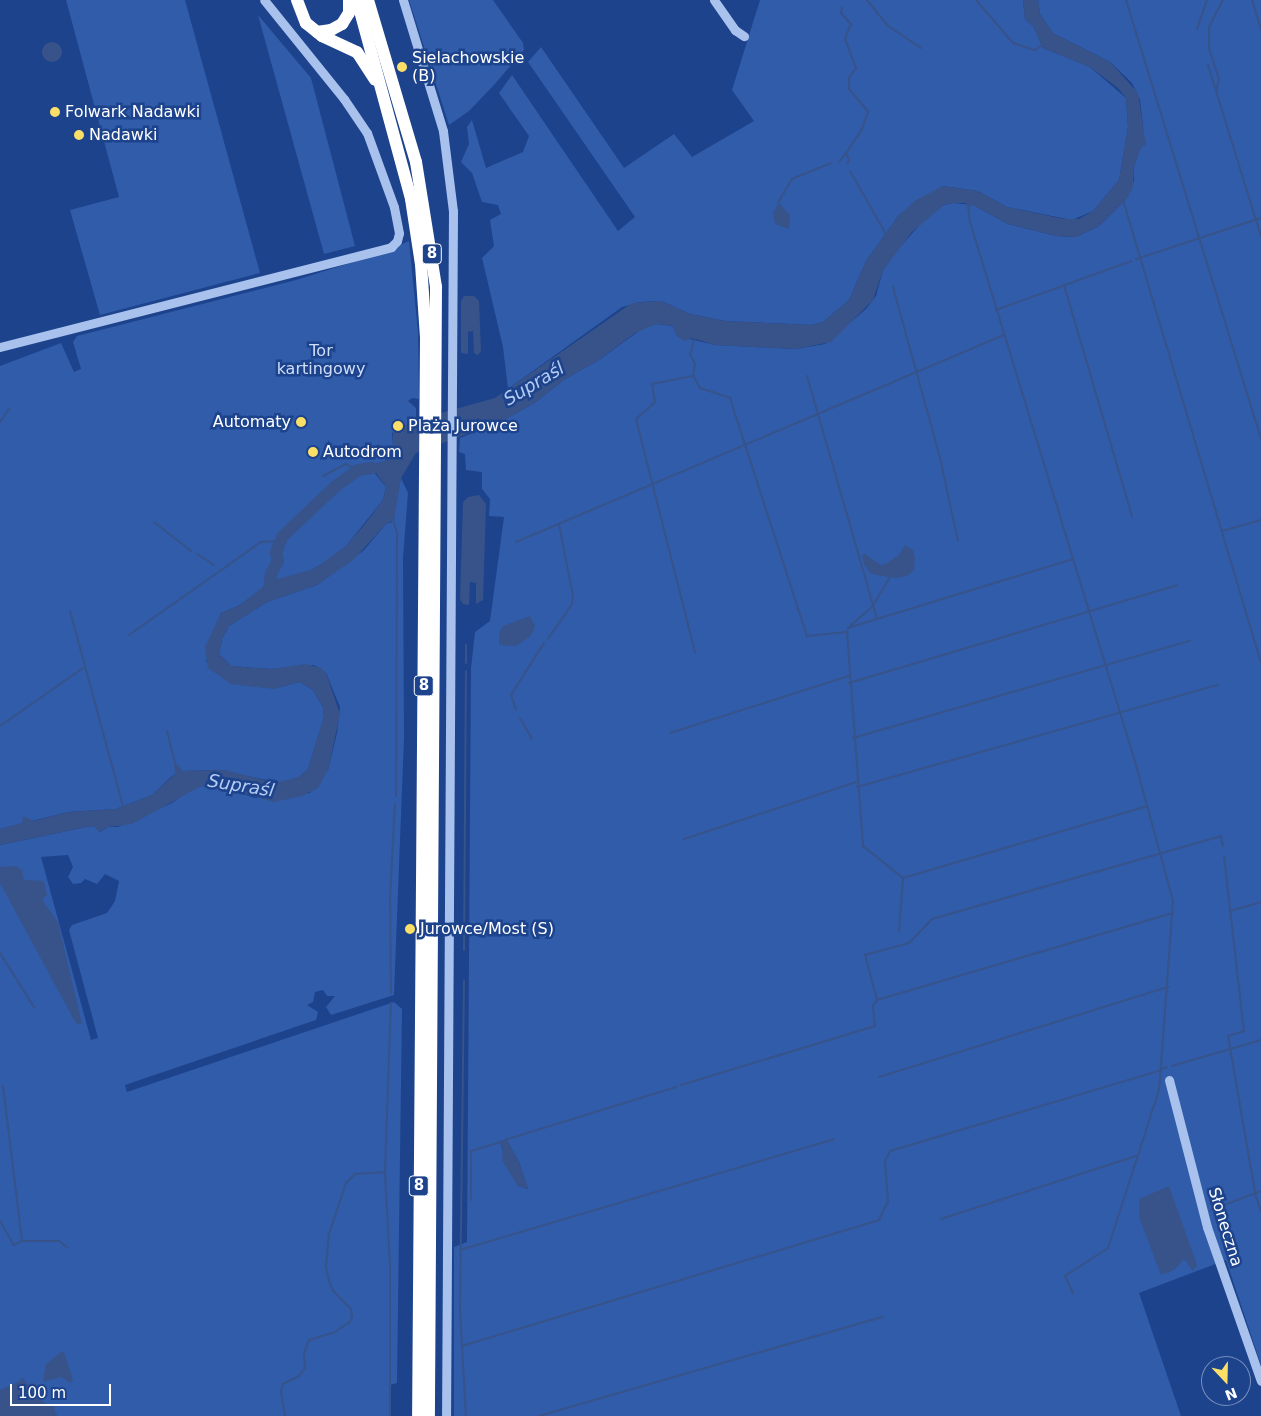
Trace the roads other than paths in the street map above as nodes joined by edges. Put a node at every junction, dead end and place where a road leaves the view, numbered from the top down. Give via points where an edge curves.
1 (264, 0) edge
2 (297, 0) edge
3 (349, 0) edge
4 (357, 0) edge
5 (368, 0) edge
6 (403, 0) edge
7 (714, 0) edge
8 (317, 32) junction
9 (744, 36) dead end
10 (388, 107) junction
11 (0, 348) edge
12 (432, 390) junction
13 (431, 481) junction
14 (1169, 1080) dead end
15 (1261, 1381) edge
16 (418, 1416) edge
17 (430, 1416) edge
18 (446, 1416) edge

1 - 11 street via 367,133 394,207 399,233 397,241 391,247
2 - 8 highway via 306,23
3 - 8 highway via 349,13 342,24
4 - 10 highway, 8
5 - 12 highway, 8 via 407,128 425,203 436,287
6 - 18 street via 433,94 448,159 453,210 454,472
7 - 9 street via 735,30
8 - 10 highway via 357,52
10 - 12 highway, 8 via 405,169 419,243
12 - 13 highway, 8
13 - 16 highway, 8
13 - 17 highway, 8
14 - 15 street, Słoneczna via 1207,1226

